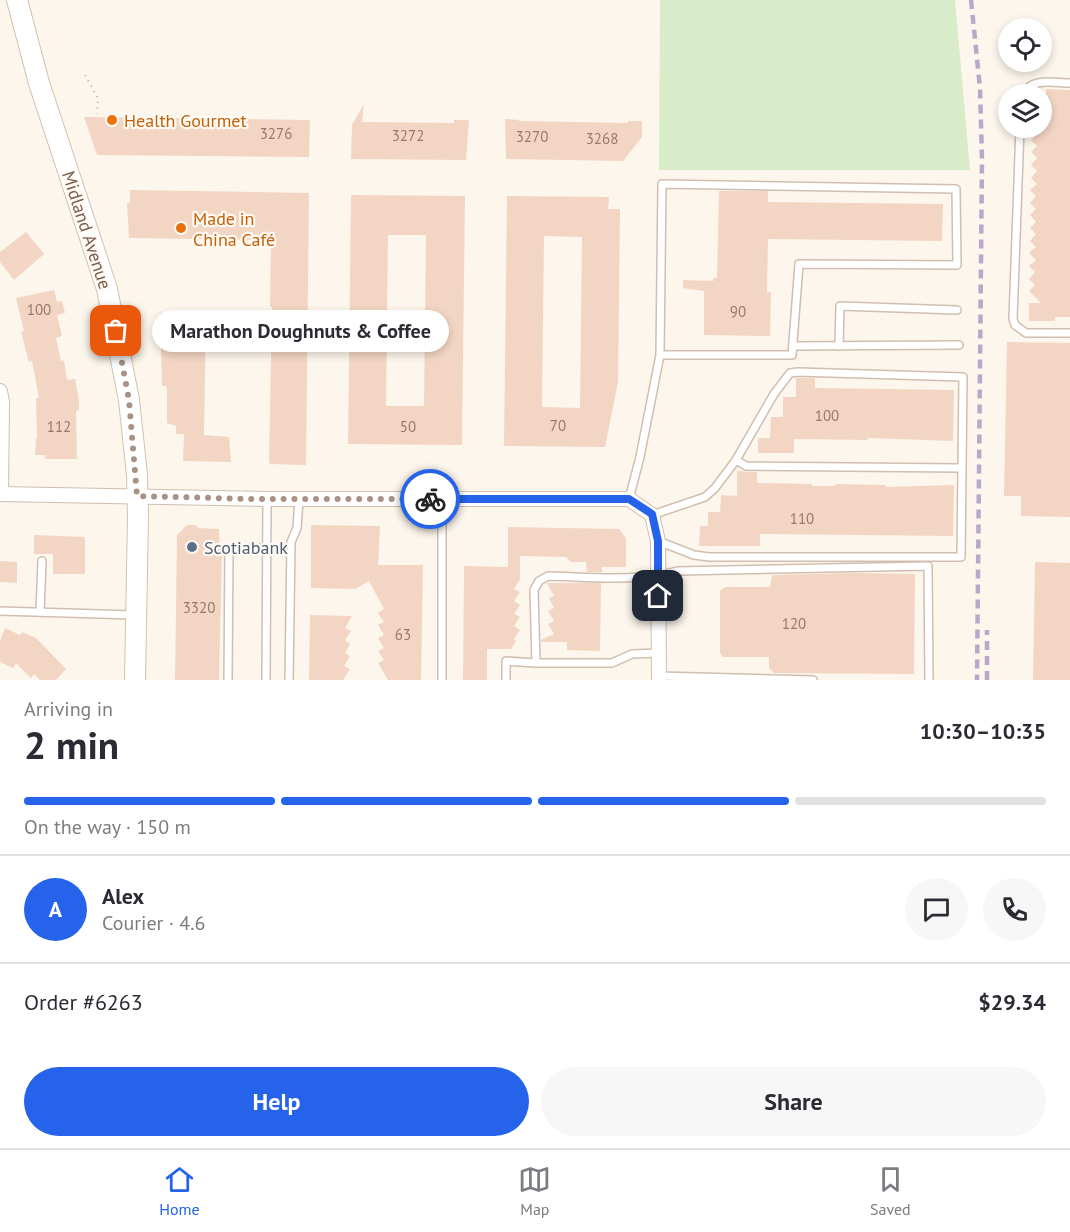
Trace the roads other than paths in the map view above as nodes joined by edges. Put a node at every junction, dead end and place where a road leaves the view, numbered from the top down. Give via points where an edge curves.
1 (17, 0) edge
2 (1070, 83) edge
3 (1033, 84) edge
4 (1020, 138) edge
5 (957, 310) dead end
6 (1070, 333) edge
7 (959, 345) dead end
8 (793, 346) junction
9 (839, 346) junction
10 (660, 355) junction
11 (0, 391) edge
12 (736, 460) junction
13 (961, 468) junction
14 (0, 494) edge
15 (137, 496) junction
16 (267, 499) junction
17 (298, 499) junction
18 (442, 499) junction
19 (629, 499) junction
20 (652, 514) junction
21 (658, 541) junction
22 (266, 548) junction
23 (42, 561) dead end
24 (657, 576) junction
25 (0, 610) edge
26 (40, 612) junction
27 (136, 615) junction
28 (659, 653) junction
29 (536, 663) junction
30 (659, 678) edge
31 (135, 680) edge
32 (228, 680) edge
33 (266, 680) edge
34 (289, 680) edge
35 (442, 680) edge
36 (506, 680) edge
37 (813, 680) edge
38 (929, 680) edge

1 - 15 main road, Midland Avenue via 39,83 107,289 129,400
2 - 3 lane
4 - 6 lane via 1013,318 1020,331 1026,333
5 - 9 lane via 840,306
7 - 9 lane
8 - 9 lane
8 - 10 lane via 792,355
8 - 10 lane via 799,264 957,265 956,189 662,184
10 - 19 lane
11 - 14 street
12 - 13 lane via 746,466
12 - 13 lane via 790,373 963,377
12 - 20 lane via 705,497
13 - 21 lane via 961,556 708,557
14 - 15 street
15 - 16 street
15 - 27 main road, Midland Avenue
16 - 17 street
16 - 22 lane
17 - 18 street
17 - 34 lane via 297,528 291,542
18 - 19 street
18 - 35 lane
19 - 20 street
20 - 21 street
21 - 24 street
22 - 32 lane via 229,549
22 - 33 lane
23 - 26 lane
24 - 28 street
24 - 29 lane via 548,576 539,581 534,590
24 - 38 lane via 678,571 928,566
25 - 26 lane
26 - 27 lane
27 - 31 main road, Midland Avenue
28 - 29 lane via 632,654 612,663
28 - 30 street
29 - 36 lane via 506,662
30 - 37 lane

